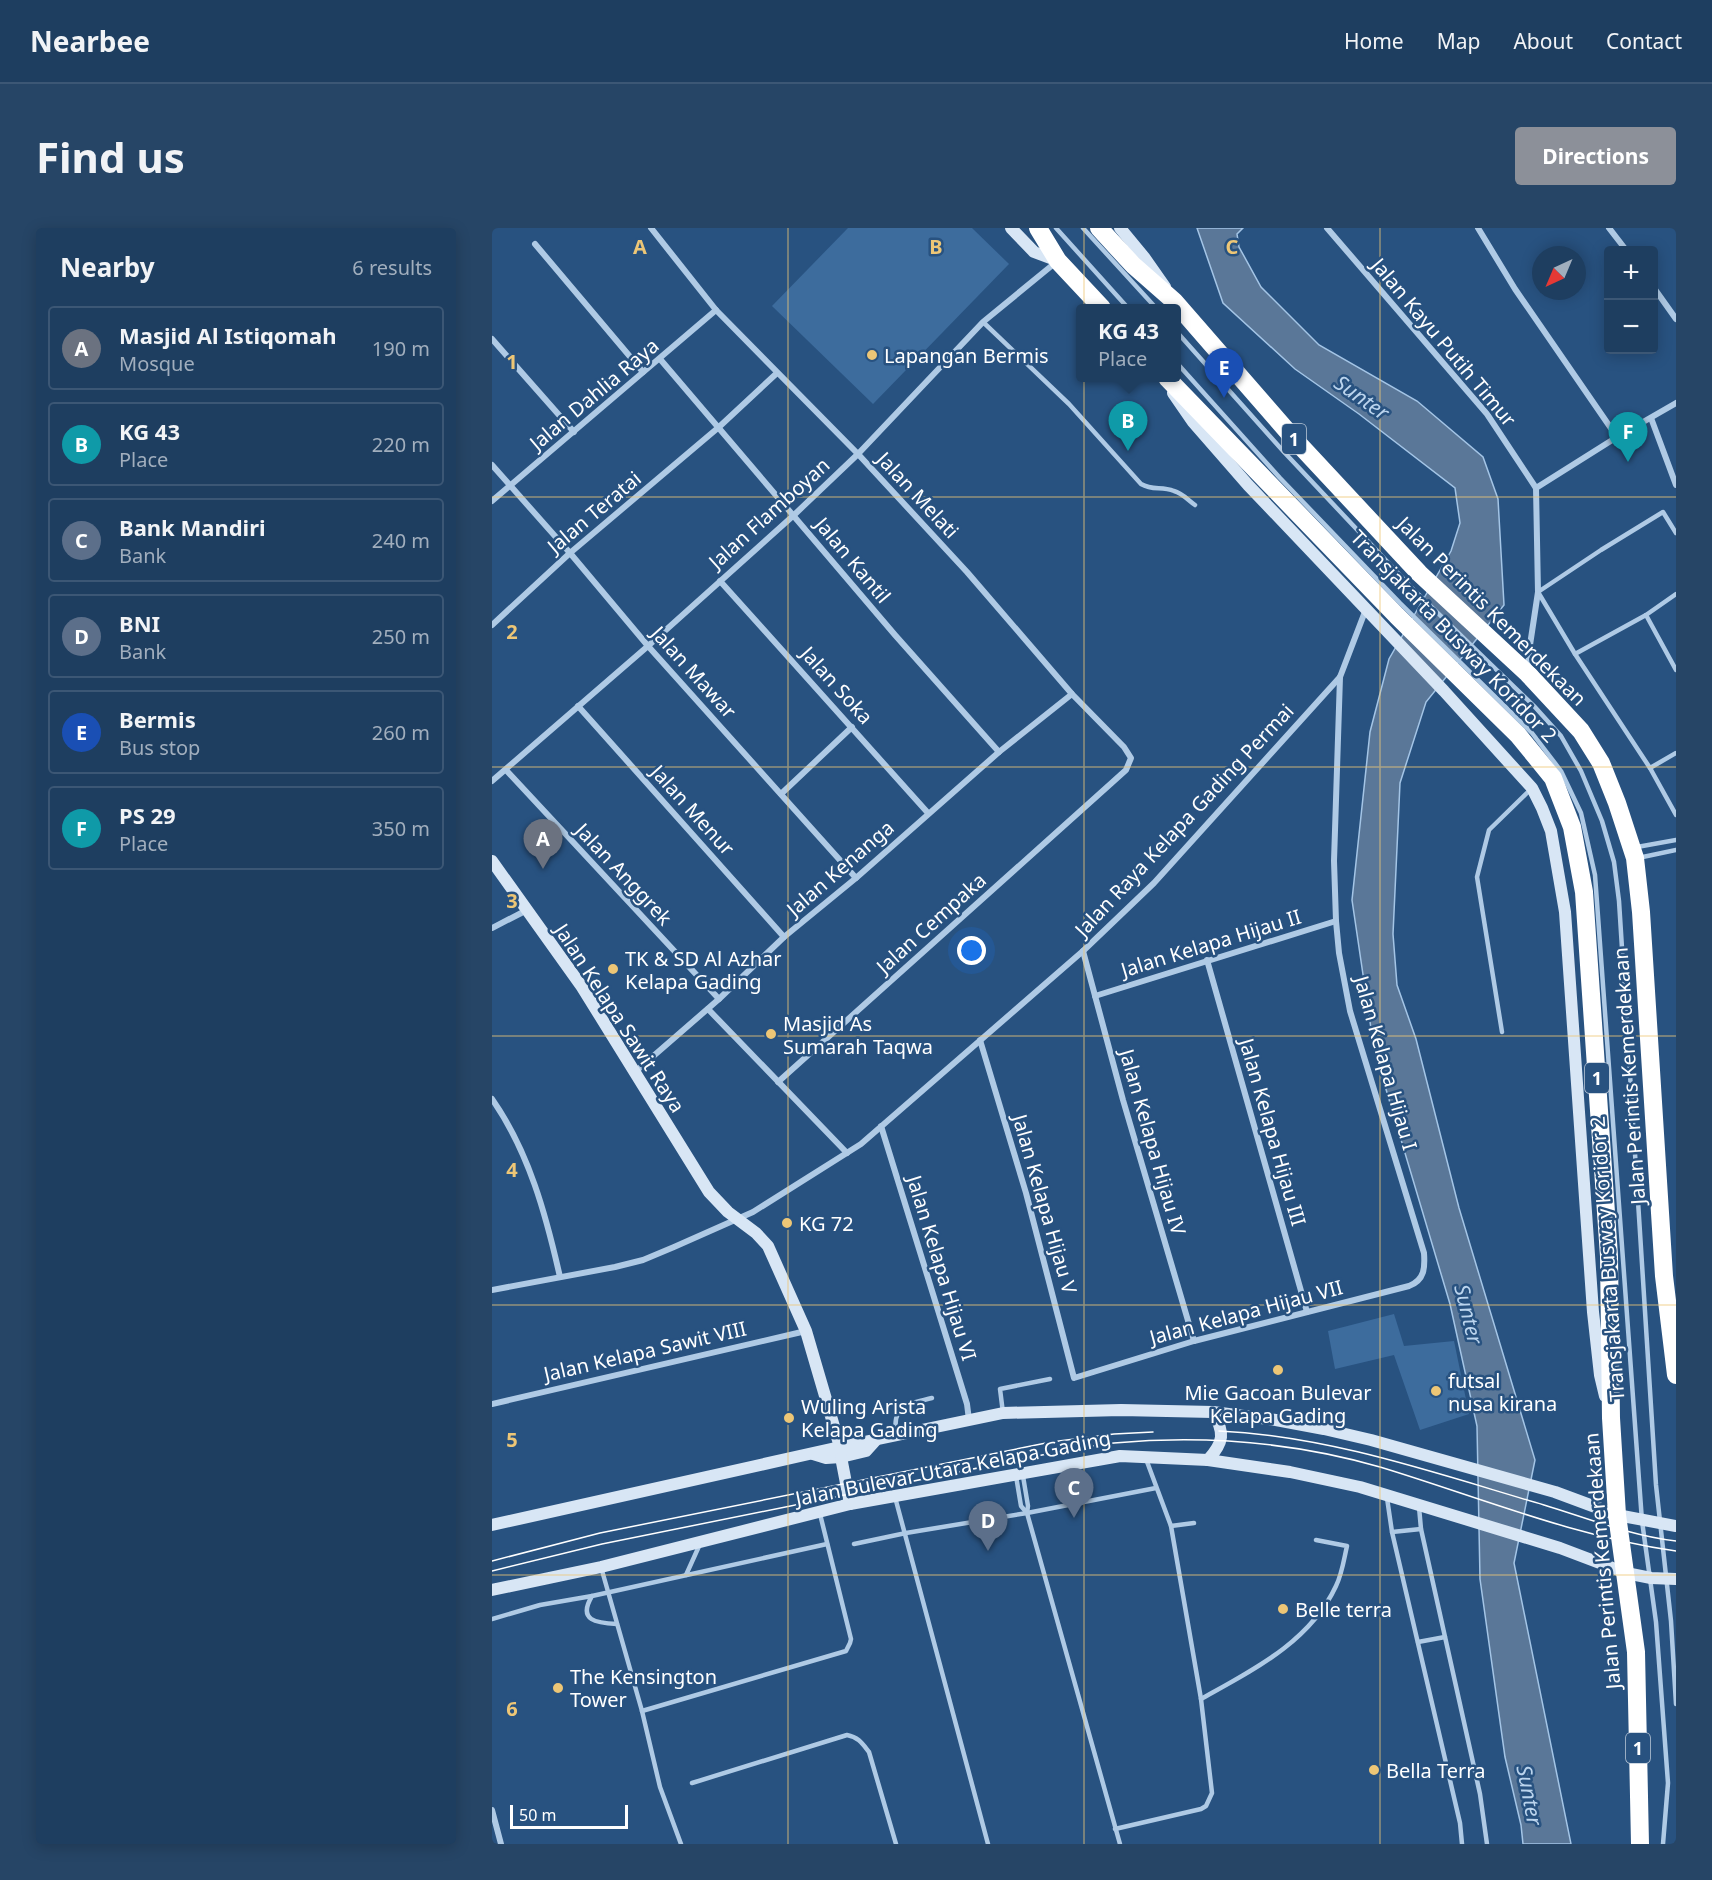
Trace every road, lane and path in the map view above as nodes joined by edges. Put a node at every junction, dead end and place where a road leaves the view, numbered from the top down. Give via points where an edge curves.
1 (651, 228) edge
2 (1011, 228) edge
3 (1038, 228) edge
4 (1056, 228) edge
5 (1083, 228) edge
6 (1099, 228) edge
7 (1120, 228) edge
8 (1327, 228) edge
9 (1478, 228) edge
10 (1609, 228) edge
11 (535, 244) dead end
12 (1623, 246) edge
13 (1058, 261) junction
14 (1658, 295) edge
15 (1174, 301) junction
16 (1097, 304) edge
17 (1124, 304) edge
18 (1151, 304) edge
19 (1177, 304) edge
20 (1181, 309) edge
21 (716, 310) junction
22 (1676, 319) edge
23 (983, 322) junction
24 (1181, 336) edge
25 (492, 339) edge
26 (660, 359) junction
27 (1181, 368) edge
28 (643, 372) junction
29 (777, 373) junction
30 (1165, 382) edge
31 (1171, 382) edge
32 (1676, 403) edge
33 (1651, 418) junction
34 (719, 427) junction
35 (574, 432) junction
36 (1617, 437) junction
37 (858, 454) junction
38 (492, 465) edge
39 (1676, 485) edge
40 (510, 486) junction
41 (1536, 488) junction
42 (492, 501) edge
43 (1195, 505) dead end
44 (794, 515) junction
45 (1676, 533) edge
46 (570, 553) junction
47 (720, 580) junction
48 (1416, 581) junction
49 (1538, 592) junction
50 (1676, 594) edge
51 (1366, 609) junction
52 (1646, 615) junction
53 (1394, 616) junction
54 (492, 625) edge
55 (648, 646) junction
56 (1487, 649) junction
57 (1575, 654) junction
58 (1676, 670) edge
59 (1528, 674) junction
60 (1467, 676) junction
61 (1340, 677) junction
62 (1071, 694) junction
63 (578, 706) junction
64 (852, 727) junction
65 (999, 752) junction
66 (1676, 753) edge
67 (1650, 768) junction
68 (506, 770) junction
69 (492, 781) edge
70 (1106, 788) joint
71 (1532, 789) junction
72 (781, 794) junction
73 (928, 813) junction
74 (1676, 815) edge
75 (1676, 840) edge
76 (1676, 850) edge
77 (1634, 853) junction
78 (492, 861) edge
79 (856, 878) junction
80 (527, 910) junction
81 (1336, 921) junction
82 (492, 928) edge
83 (784, 937) junction
84 (1083, 951) junction
85 (1207, 960) junction
86 (1095, 996) junction
87 (718, 999) junction
88 (708, 1009) junction
89 (1502, 1032) dead end
90 (980, 1040) junction
91 (635, 1072) junction
92 (778, 1082) junction
93 (492, 1099) edge
94 (881, 1126) junction
95 (847, 1153) junction
96 (737, 1220) junction
97 (1423, 1273) joint
98 (1670, 1276) edge
99 (560, 1277) junction
100 (492, 1290) edge
101 (1306, 1312) junction
102 (806, 1331) junction
103 (1194, 1341) junction
104 (1676, 1376) edge
105 (1074, 1378) joint
106 (1050, 1379) dead end
107 (932, 1398) dead end
108 (492, 1404) edge
109 (1213, 1412) junction
110 (1003, 1413) junction
111 (1611, 1418) junction
112 (969, 1420) junction
113 (896, 1436) junction
114 (840, 1452) junction
115 (1145, 1456) junction
116 (1208, 1460) junction
117 (1019, 1473) junction
118 (1156, 1488) junction
119 (1387, 1495) junction
120 (895, 1497) junction
121 (850, 1504) junction
122 (1418, 1505) junction
123 (820, 1511) junction
124 (1027, 1513) junction
125 (1617, 1515) junction
126 (1642, 1521) junction
127 (1194, 1523) dead end
128 (1659, 1524) junction
129 (492, 1525) edge
130 (1171, 1526) junction
131 (1676, 1526) edge
132 (1421, 1529) junction
133 (1392, 1532) junction
134 (906, 1533) junction
135 (1316, 1540) dead end
136 (701, 1541) junction
137 (854, 1544) dead end
138 (827, 1545) junction
139 (601, 1567) junction
140 (1626, 1573) junction
141 (686, 1575) junction
142 (1651, 1578) junction
143 (1670, 1579) edge
144 (492, 1590) edge
145 (608, 1592) junction
146 (592, 1596) junction
147 (492, 1619) edge
148 (617, 1624) junction
149 (1445, 1637) junction
150 (1418, 1642) junction
151 (1201, 1699) junction
152 (1676, 1704) edge
153 (642, 1710) junction
154 (692, 1783) dead end
155 (492, 1810) edge
156 (1115, 1829) junction
157 (501, 1844) edge
158 (681, 1844) edge
159 (897, 1844) edge
160 (988, 1844) edge
161 (1120, 1844) edge
162 (1462, 1844) edge
163 (1487, 1844) edge
164 (1640, 1844) edge
165 (1663, 1844) edge

1 - 21 street, Jalan Melati
2 - 13 main road via 1034,252
3 - 13 highway
4 - 17 lane
5 - 18 lane
6 - 15 highway, Jalan Perintis Kemerdekaan / 1
7 - 15 main road, Jalan Perintis Kemerdekaan
8 - 41 street, Jalan Kayu Putih Timur via 1487,414
9 - 36 street
10 - 12 street
11 - 28 street
13 - 16 highway
13 - 23 street, Jalan Flamboyan
14 - 22 street
15 - 19 highway, Jalan Perintis Kemerdekaan / 1
20 - 48 highway, Jalan Perintis Kemerdekaan / 1
21 - 26 street, Jalan Dahlia Raya
21 - 29 street, Jalan Melati
23 - 37 street, Jalan Flamboyan
23 - 43 lane via 1069,404 1141,484 1149,489 1177,492
24 - 48 lane, Transjakarta Busway Koridor 2 via 1284,452
25 - 35 street
26 - 28 street, Jalan Dahlia Raya
26 - 34 street, Jalan Kantil
27 - 53 lane, Transjakarta Busway Koridor 2 via 1280,478
28 - 35 street, Jalan Dahlia Raya
29 - 34 street, Jalan Teratai
29 - 37 street, Jalan Melati
30 - 51 main road, Jalan Perintis Kemerdekaan via 1193,422 1248,485
31 - 53 highway, Jalan Perintis Kemerdekaan / 1
32 - 33 street
33 - 36 street
33 - 39 street
34 - 44 street, Jalan Kantil
34 - 46 street, Jalan Teratai
35 - 40 street, Jalan Dahlia Raya
36 - 41 street
37 - 44 street, Jalan Flamboyan
37 - 62 street, Jalan Melati via 967,572
38 - 40 street, Jalan Mawar
40 - 42 street, Jalan Dahlia Raya
40 - 46 street, Jalan Mawar
41 - 49 street
44 - 47 street, Jalan Flamboyan
44 - 65 street, Jalan Kantil
45 - 49 lane via 1663,512
46 - 54 street, Jalan Teratai
46 - 55 street, Jalan Mawar
47 - 55 street, Jalan Flamboyan
47 - 64 street, Jalan Soka
48 - 56 highway, Jalan Perintis Kemerdekaan / 1
49 - 57 lane
49 - 59 street
50 - 52 lane
51 - 53 main road, Jalan Perintis Kemerdekaan
51 - 61 street, Jalan Raya Kelapa Gading Permai
52 - 57 lane
52 - 58 lane
53 - 60 highway, Jalan Perintis Kemerdekaan / 1
53 - 71 main road, Jalan Perintis Kemerdekaan via 1444,691
55 - 63 street, Jalan Flamboyan
55 - 72 street, Jalan Mawar
56 - 59 highway, Jalan Perintis Kemerdekaan / 1
56 - 128 lane, Transjakarta Busway Koridor 2 via 1561,736 1602,821 1614,862
57 - 67 lane
59 - 77 highway, Jalan Perintis Kemerdekaan / 1 via 1581,731 1601,763
60 - 111 highway, Jalan Perintis Kemerdekaan / 1 via 1553,778 1579,858 1609,1256
60 - 126 lane, Transjakarta Busway Koridor 2 via 1532,733 1561,771 1581,813 1595,875
61 - 81 street, Jalan Kelapa Hijau I via 1335,797
61 - 84 street, Jalan Raya Kelapa Gading Permai via 1154,883
62 - 65 street, Jalan Kenanga
62 - 70 street, Jalan Melati via 1131,758 1126,770
63 - 68 street, Jalan Flamboyan
63 - 83 street, Jalan Menur
64 - 72 street
64 - 73 street, Jalan Soka
65 - 73 street, Jalan Kenanga
66 - 67 lane
67 - 74 lane
68 - 69 street, Jalan Flamboyan
68 - 87 street, Jalan Anggrek
70 - 92 street, Jalan Cempaka
71 - 89 lane via 1489,830 1477,877
71 - 111 main road, Jalan Perintis Kemerdekaan via 1551,831 1565,912 1594,1324 1600,1375
72 - 79 street, Jalan Mawar
73 - 79 street, Jalan Kenanga
75 - 77 lane
76 - 77 lane
77 - 98 highway, Jalan Perintis Kemerdekaan / 1
78 - 80 main road, Jalan Kelapa Sawit Raya
79 - 83 street, Jalan Kenanga
80 - 82 street
80 - 91 main road, Jalan Kelapa Sawit Raya via 582,987
81 - 85 street, Jalan Kelapa Hijau II
81 - 97 street, Jalan Kelapa Hijau I via 1350,1011 1424,1252
83 - 87 street, Jalan Kenanga
84 - 86 street, Jalan Kelapa Hijau IV
84 - 90 street, Jalan Raya Kelapa Gading Permai
85 - 86 street, Jalan Kelapa Hijau II
85 - 101 street, Jalan Kelapa Hijau III
86 - 103 street, Jalan Kelapa Hijau IV
87 - 88 street, Jalan Kenanga
88 - 91 street, Jalan Kenanga
88 - 92 street
90 - 94 street, Jalan Raya Kelapa Gading Permai
90 - 105 street, Jalan Kelapa Hijau V via 1026,1193
91 - 96 main road, Jalan Kelapa Sawit Raya via 709,1192
92 - 95 street
93 - 99 street via 530,1169
94 - 95 street, Jalan Raya Kelapa Gading Permai
94 - 112 street, Jalan Kelapa Hijau VI
95 - 96 street, Jalan Raya Kelapa Gading Permai
96 - 99 street, Jalan Raya Kelapa Gading Permai via 642,1260
96 - 102 main road, Jalan Kelapa Sawit Raya via 768,1246
97 - 101 street, Jalan Kelapa Hijau VII via 1414,1284
98 - 104 highway, Jalan Perintis Kemerdekaan / 1
99 - 100 street, Jalan Raya Kelapa Gading Permai
101 - 103 street, Jalan Kelapa Hijau VII
102 - 108 street, Jalan Kelapa Sawit VIII
102 - 114 main road, Jalan Kelapa Sawit Raya
103 - 105 street, Jalan Kelapa Hijau VII
106 - 110 lane via 1000,1389
107 - 113 lane via 900,1409 896,1415
109 - 110 main road, Jalan Bulevar Utara Kelapa Gading
109 - 116 main road via 1221,1427 1220,1447
109 - 125 main road, Jalan Bulevar Utara Kelapa Gading via 1324,1429 1555,1492
110 - 112 main road, Jalan Bulevar Utara Kelapa Gading
111 - 125 highway, Jalan Perintis Kemerdekaan / 1
112 - 113 main road, Jalan Bulevar Utara Kelapa Gading
113 - 114 main road, Jalan Bulevar Utara Kelapa Gading
114 - 121 main road, Jalan Kelapa Sawit Raya
114 - 129 main road, Jalan Bulevar Utara Kelapa Gading via 812,1453
115 - 116 main road, Jalan Bulevar Utara Kelapa Gading
115 - 117 main road, Jalan Bulevar Utara Kelapa Gading via 1120,1456
115 - 118 lane
116 - 119 main road, Jalan Bulevar Utara Kelapa Gading via 1290,1472
117 - 120 main road, Jalan Bulevar Utara Kelapa Gading
117 - 124 lane
118 - 124 lane
118 - 130 lane
119 - 122 main road, Jalan Bulevar Utara Kelapa Gading
119 - 133 lane
120 - 121 main road, Jalan Bulevar Utara Kelapa Gading
120 - 134 lane
121 - 123 main road, Jalan Bulevar Utara Kelapa Gading
122 - 132 lane
122 - 140 main road, Jalan Bulevar Utara Kelapa Gading
123 - 136 main road, Jalan Bulevar Utara Kelapa Gading
123 - 138 lane
124 - 134 lane
124 - 156 lane
125 - 126 main road, Jalan Bulevar Utara Kelapa Gading
125 - 140 highway, Jalan Perintis Kemerdekaan / 1
126 - 128 main road, Jalan Bulevar Utara Kelapa Gading
126 - 142 lane, Transjakarta Busway Koridor 2
127 - 130 lane
128 - 131 main road, Jalan Bulevar Utara Kelapa Gading
128 - 143 lane, Transjakarta Busway Koridor 2
130 - 151 lane
132 - 133 lane
132 - 149 lane
133 - 150 lane
134 - 137 lane
134 - 160 lane
135 - 151 lane via 1347,1546 1329,1600 1308,1629 1282,1650
136 - 139 main road, Jalan Bulevar Utara Kelapa Gading
136 - 141 lane
138 - 141 lane
138 - 153 lane via 850,1639 846,1652
139 - 144 main road, Jalan Bulevar Utara Kelapa Gading
139 - 145 lane
140 - 142 main road, Jalan Bulevar Utara Kelapa Gading
140 - 164 highway, Jalan Perintis Kemerdekaan / 1 via 1636,1652
141 - 145 lane
142 - 143 main road, Jalan Bulevar Utara Kelapa Gading
142 - 165 lane, Transjakarta Busway Koridor 2 via 1668,1783
143 - 152 lane, Transjakarta Busway Koridor 2
145 - 146 lane
145 - 148 lane
146 - 147 lane
146 - 148 lane via 586,1612 590,1619
148 - 153 lane
149 - 150 lane
149 - 163 lane via 1480,1794
150 - 162 lane
151 - 156 lane via 1212,1794 1206,1806
153 - 158 lane via 660,1787
154 - 159 lane via 851,1736 869,1752
155 - 157 street
156 - 161 lane

